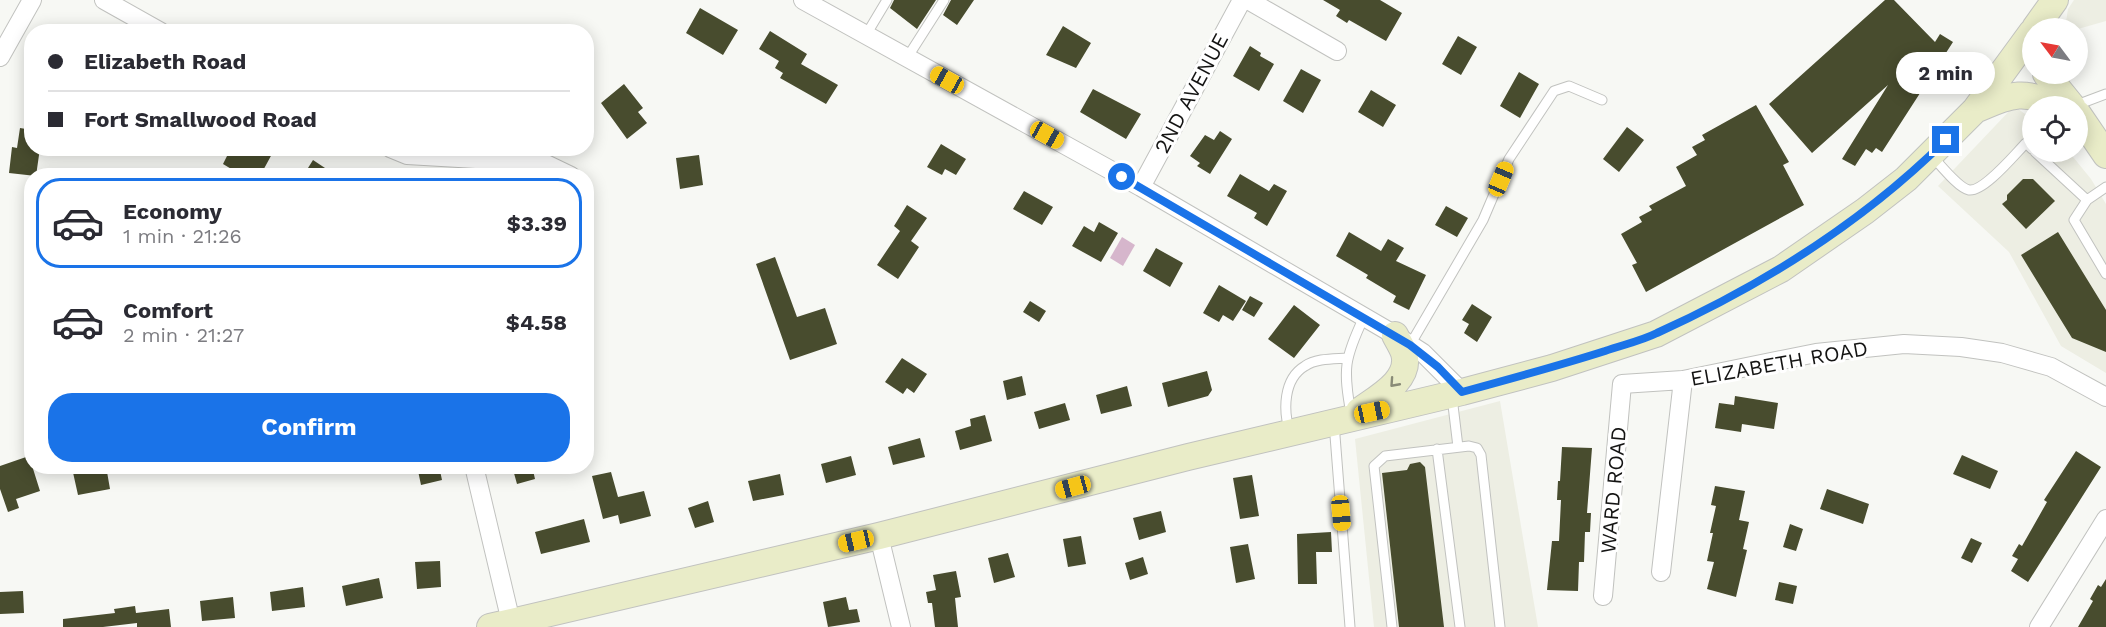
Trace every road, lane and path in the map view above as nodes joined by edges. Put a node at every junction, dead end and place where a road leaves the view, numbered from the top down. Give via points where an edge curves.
1 (32, 0) edge
2 (104, 0) edge
3 (803, 0) edge
4 (886, 0) edge
5 (944, 0) edge
6 (1242, 0) edge
7 (1248, 0) edge
8 (2055, 0) edge
9 (2060, 0) edge
10 (2045, 18) edge
11 (2058, 18) edge
12 (147, 24) edge
13 (866, 35) junction
14 (1337, 51) dead end
15 (2022, 53) edge
16 (0, 57) edge
17 (907, 58) junction
18 (2106, 94) edge
19 (2035, 96) edge
20 (1602, 100) dead end
21 (2088, 103) edge
22 (1975, 110) junction
23 (2088, 130) edge
24 (2022, 148) edge
25 (1931, 154) junction
26 (2106, 155) edge
27 (422, 156) edge
28 (2047, 162) edge
29 (553, 168) edge
30 (1141, 187) junction
31 (2106, 187) edge
32 (2087, 200) junction
33 (2106, 274) edge
34 (1364, 317) junction
35 (1402, 340) junction
36 (1347, 358) junction
37 (1683, 380) junction
38 (1622, 384) joint
39 (1456, 393) junction
40 (2106, 397) edge
41 (1343, 419) junction
42 (1290, 432) junction
43 (1458, 447) junction
44 (1437, 449) junction
45 (475, 474) edge
46 (2106, 519) edge
47 (879, 536) junction
48 (1661, 572) dead end
49 (1603, 596) dead end
50 (500, 625) edge
51 (901, 627) edge
52 (1350, 627) edge
53 (1392, 627) edge
54 (1460, 627) edge
55 (1500, 627) edge
56 (2039, 627) edge

1 - 16 street
2 - 12 street
3 - 13 street
4 - 13 lane
5 - 17 lane
6 - 30 street, 2ND AVENUE
7 - 14 street
8 - 10 main road
9 - 11 main road
13 - 17 street
15 - 22 main road
17 - 30 street
18 - 21 lane
19 - 22 main road via 2006,97
20 - 35 lane via 1569,86 1554,91 1509,159 1484,220
22 - 25 main road
23 - 26 main road
24 - 25 lane via 1982,187 1970,190 1960,185
25 - 39 main road via 1865,211 1781,269 1656,334 1552,368
27 - 29 street via 544,164
28 - 32 lane
30 - 34 street
31 - 32 lane
32 - 33 lane via 2073,220
34 - 35 street
34 - 36 lane
35 - 39 street via 1438,367
35 -> 41 main road via 1404,371 1392,387
36 - 41 lane
36 - 42 lane via 1314,362 1304,366 1294,378 1286,396 1284,415
37 - 38 street, ELIZABETH ROAD
37 - 40 street, ELIZABETH ROAD via 1816,353 1904,344 2001,353 2051,367
37 - 48 street
38 - 49 street, WARD ROAD
39 - 41 main road
39 - 43 lane
41 - 42 main road
41 - 52 lane
42 - 47 main road
43 - 44 lane
43 - 55 lane via 1472,446 1481,455
44 - 53 lane via 1385,456 1374,466
44 - 54 lane
45 - 50 street
46 - 56 street
47 - 50 main road
47 - 51 street

